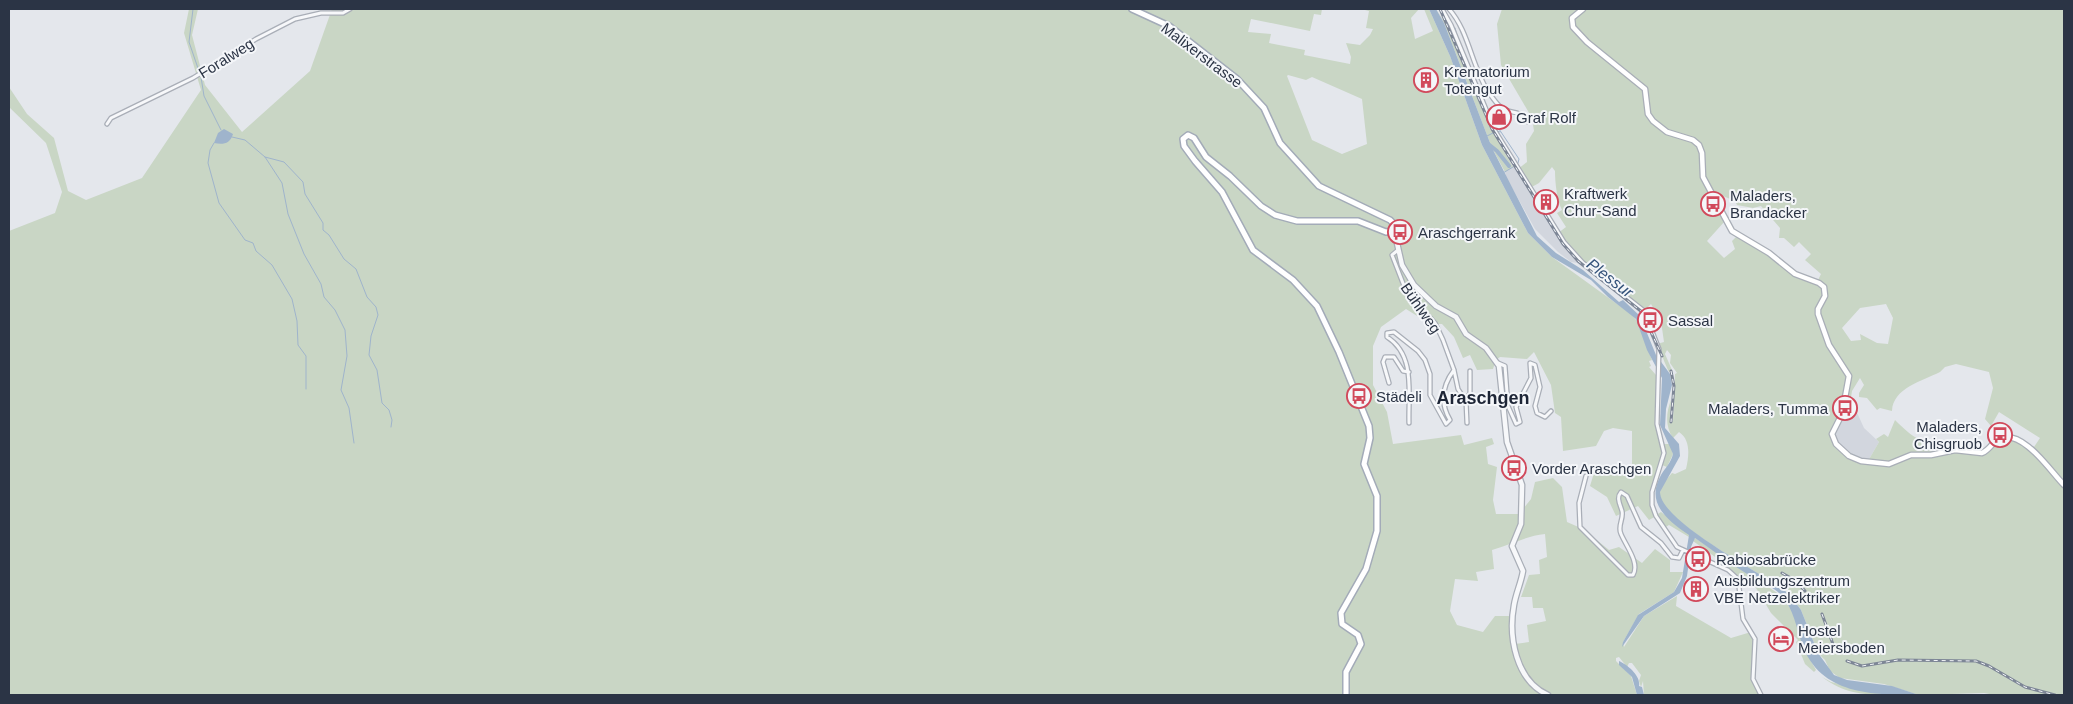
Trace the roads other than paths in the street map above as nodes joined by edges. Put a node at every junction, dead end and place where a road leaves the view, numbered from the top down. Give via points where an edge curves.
1 (350, 9) edge
2 (1132, 9) edge
3 (1442, 9) edge
4 (1450, 9) edge
5 (1583, 9) edge
6 (1528, 122) dead end
7 (108, 124) dead end
8 (1394, 230) junction
9 (1398, 250) junction
10 (1498, 363) junction
11 (1454, 370) junction
12 (1470, 371) dead end
13 (1408, 372) junction
14 (1389, 383) dead end
15 (1466, 399) junction
16 (1551, 411) dead end
17 (1410, 423) dead end
18 (1467, 423) dead end
19 (1586, 476) dead end
20 (2064, 485) edge
21 (1684, 551) junction
22 (1346, 695) edge
23 (1548, 695) edge
24 (1761, 695) edge

1 - 7 street, Foralweg via 343,13 321,13 295,19 200,73 111,118
2 - 8 main road, Malixerstrasse via 1169,26 1237,79 1264,108 1282,146 1317,184 1392,221
3 - 21 street via 1489,118 1547,217 1577,257 1645,312 1660,354 1657,424 1664,453 1653,485 1652,502 1658,520
4 - 6 street via 1490,95 1501,108 1517,112
5 - 20 main road via 1572,20 1576,30 1603,57 1643,86 1648,95 1648,114 1653,121 1671,134 1699,145 1703,177 1732,231 1769,253 1795,274 1824,287 1825,296 1818,307 1818,314 1829,345 1849,376 1842,414 1832,435 1834,443 1856,460 1889,464 1911,454 1932,455 1958,450 1982,453 1998,439 2006,438 2028,446
8 - 9 street
8 - 22 main road via 1388,232 1354,220 1302,222 1279,217 1261,206 1228,173 1206,157 1193,137 1188,135 1183,139 1184,146 1222,192 1253,250 1293,280 1317,306 1369,426 1370,438 1364,464 1377,496 1377,531 1366,569 1341,613 1342,624 1358,635 1361,644 1346,672
9 - 10 street via 1404,269 1416,288 1436,306 1456,316 1466,334 1484,345
9 - 11 street, Bühlweg via 1392,255 1402,284 1436,325
10 - 16 street via 1505,366 1508,403 1515,424 1519,423 1516,407 1530,380 1530,363 1536,366 1539,383 1537,413 1544,417
10 - 23 street via 1502,377 1506,442 1522,485 1522,524 1512,546 1523,571 1514,604 1513,636 1524,676 1535,688
11 - 13 street, Bühlweg via 1443,396 1444,410 1450,420 1446,424 1431,399 1430,371 1422,354 1389,331 1386,336 1399,349 1408,365
11 - 15 street, Bühlweg via 1458,389
12 - 15 street, Bühlweg via 1470,393
13 - 14 street via 1403,371 1393,356 1385,356 1382,362
13 - 17 street, Bühlweg
15 - 18 street, Bühlweg
19 - 21 street via 1579,503 1580,527 1628,575 1633,575 1635,569 1620,531 1620,492 1627,496 1641,527 1672,557 1679,558
21 - 24 street via 1728,570 1737,578 1743,619 1754,635 1753,679

